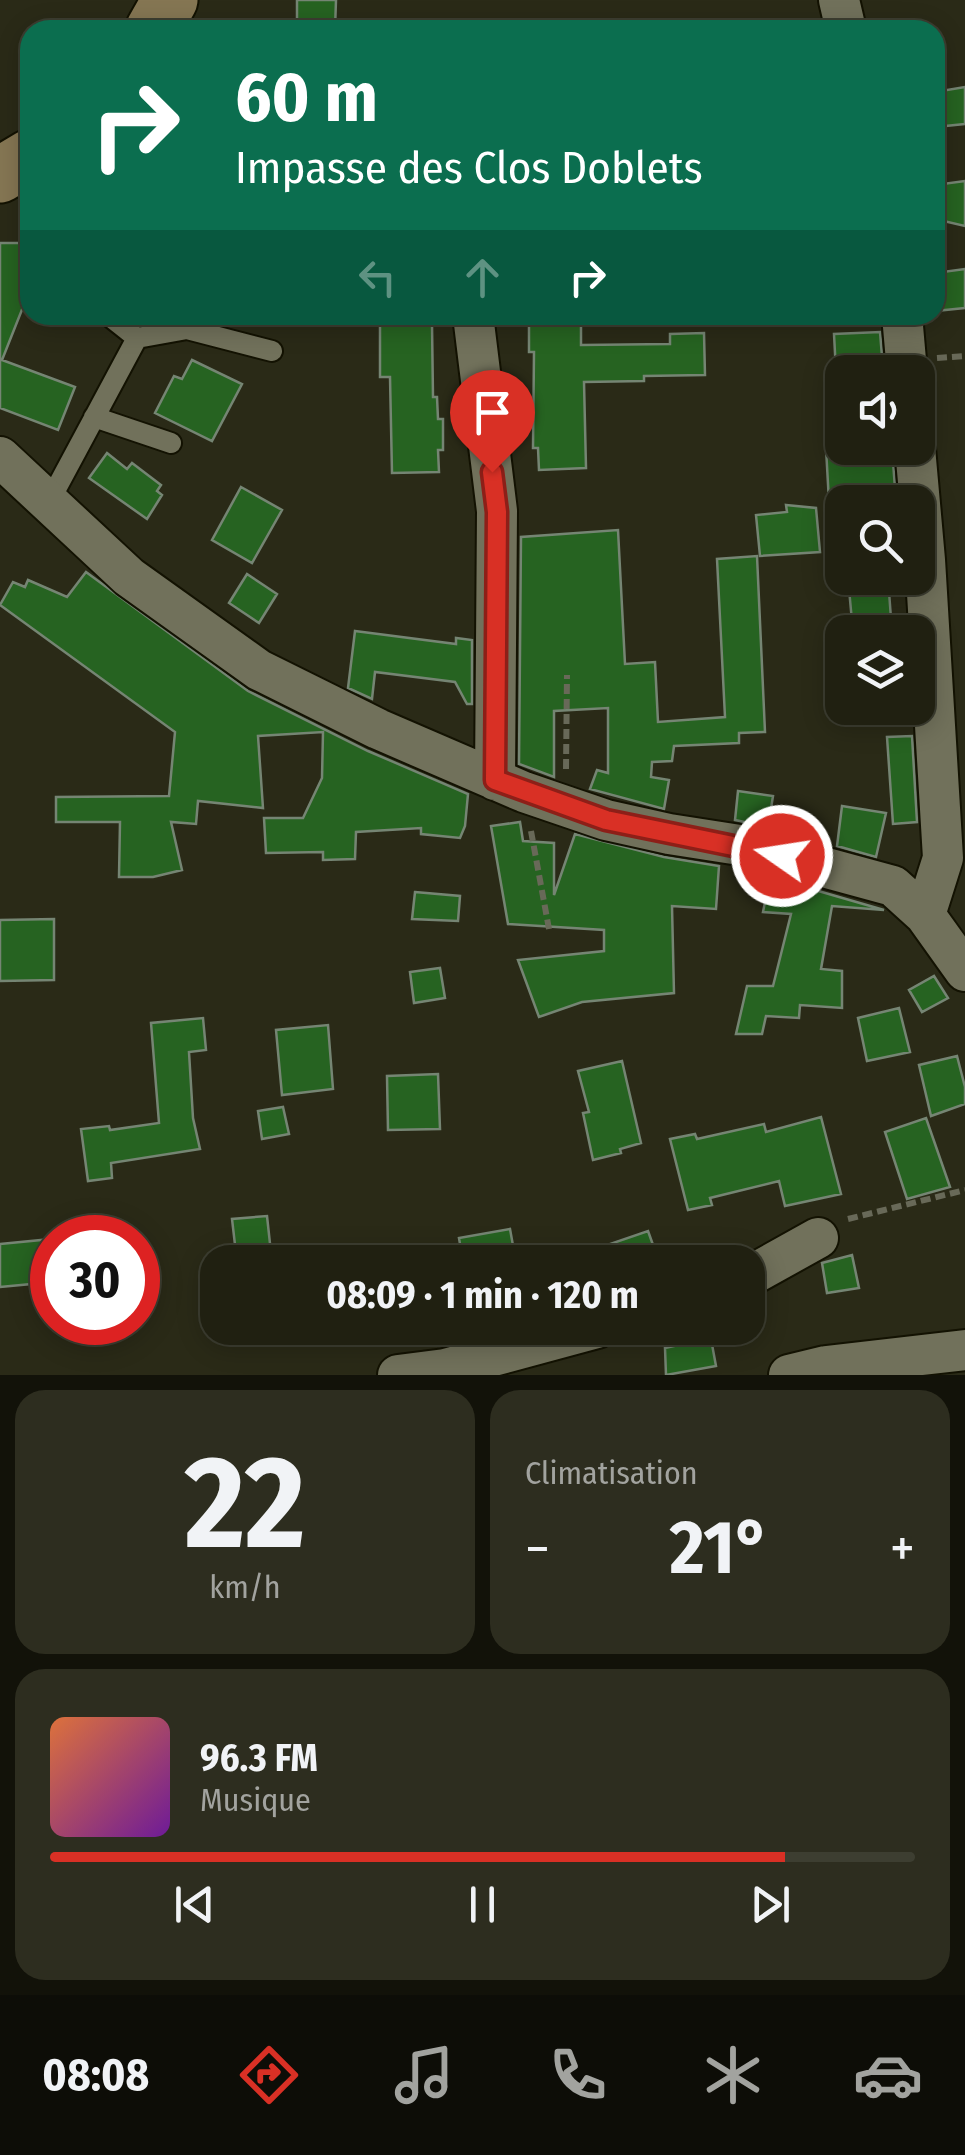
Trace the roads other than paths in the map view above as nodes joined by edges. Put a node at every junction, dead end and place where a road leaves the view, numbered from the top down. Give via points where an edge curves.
1 (120, 325) edge
2 (474, 325) edge
3 (903, 325) edge
4 (136, 338) junction
5 (272, 351) dead end
6 (906, 355) edge
7 (94, 417) junction
8 (172, 444) dead end
9 (0, 457) edge
10 (916, 465) edge
11 (49, 502) junction
12 (510, 786) junction
13 (925, 915) junction
14 (965, 971) edge
15 (818, 1238) road end
16 (765, 1267) edge
17 (539, 1345) edge
18 (965, 1350) edge
19 (446, 1372) edge
20 (398, 1375) edge
21 (790, 1375) edge

1 - 4 lane
2 - 12 street via 497,512
3 - 6 street
4 - 5 lane via 187,328
4 - 7 lane
7 - 8 lane
7 - 11 lane
9 - 11 street
10 - 13 street via 943,858
11 - 12 street via 129,577 260,670
12 - 13 street via 606,820 746,846 893,886
13 - 14 street
15 - 16 street
17 - 19 street
18 - 21 street
19 - 20 street

